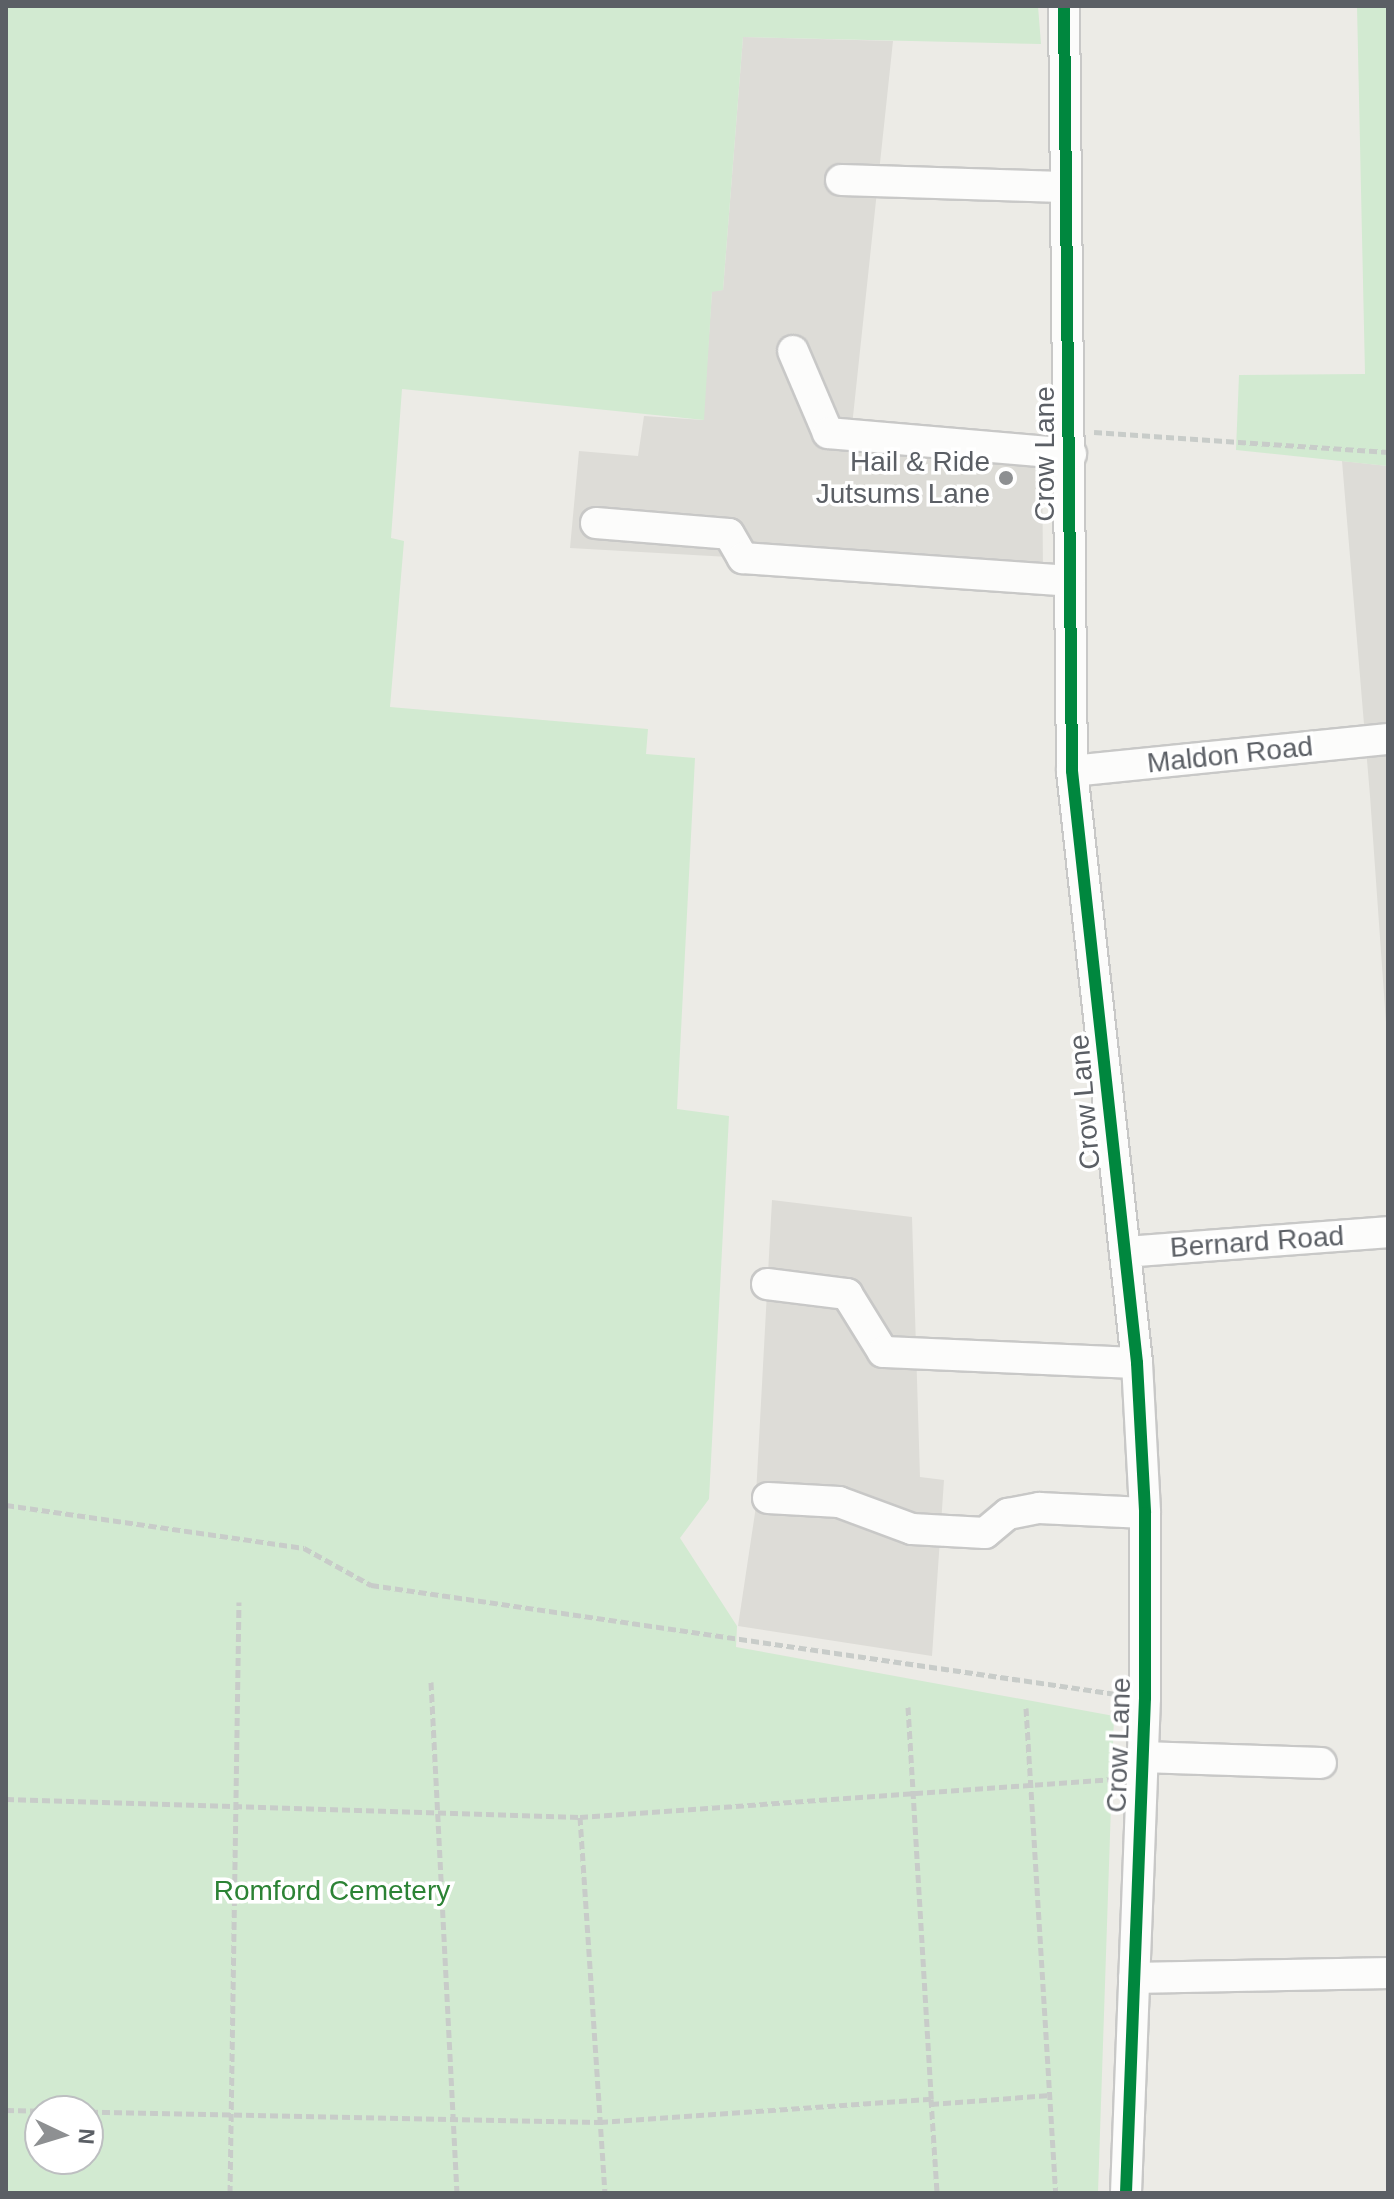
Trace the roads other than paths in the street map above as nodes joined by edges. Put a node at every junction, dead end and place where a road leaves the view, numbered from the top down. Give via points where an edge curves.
1 (1064, 6) edge
2 (841, 180) dead end
3 (1063, 187) junction
4 (793, 351) dead end
5 (1071, 442) junction
6 (596, 523) dead end
7 (1069, 581) junction
8 (1388, 739) edge
9 (1072, 771) junction
10 (1388, 1232) edge
11 (1125, 1252) junction
12 (767, 1284) dead end
13 (1137, 1363) junction
14 (768, 1498) dead end
15 (1145, 1513) junction
16 (1321, 1763) dead end
17 (1142, 1767) junction
18 (1388, 1973) edge
19 (1134, 1978) junction
20 (1126, 2193) edge

1 - 3 street, Crow Lane
2 - 3 street
3 - 5 street, Crow Lane
4 - 5 street via 828,433
5 - 7 street, Crow Lane
6 - 7 street via 729,534 743,558
7 - 9 street, Crow Lane
8 - 9 street, Maldon Road
9 - 11 street, Crow Lane
10 - 11 street, Bernard Road
11 - 13 street, Crow Lane
12 - 13 street via 847,1294 883,1352
13 - 15 street, Crow Lane
14 - 15 street via 839,1502 912,1529 985,1533 1008,1514 1039,1508
15 - 17 street, Crow Lane
16 - 17 street
17 - 19 street, Crow Lane
18 - 19 street
19 - 20 street, Crow Lane

